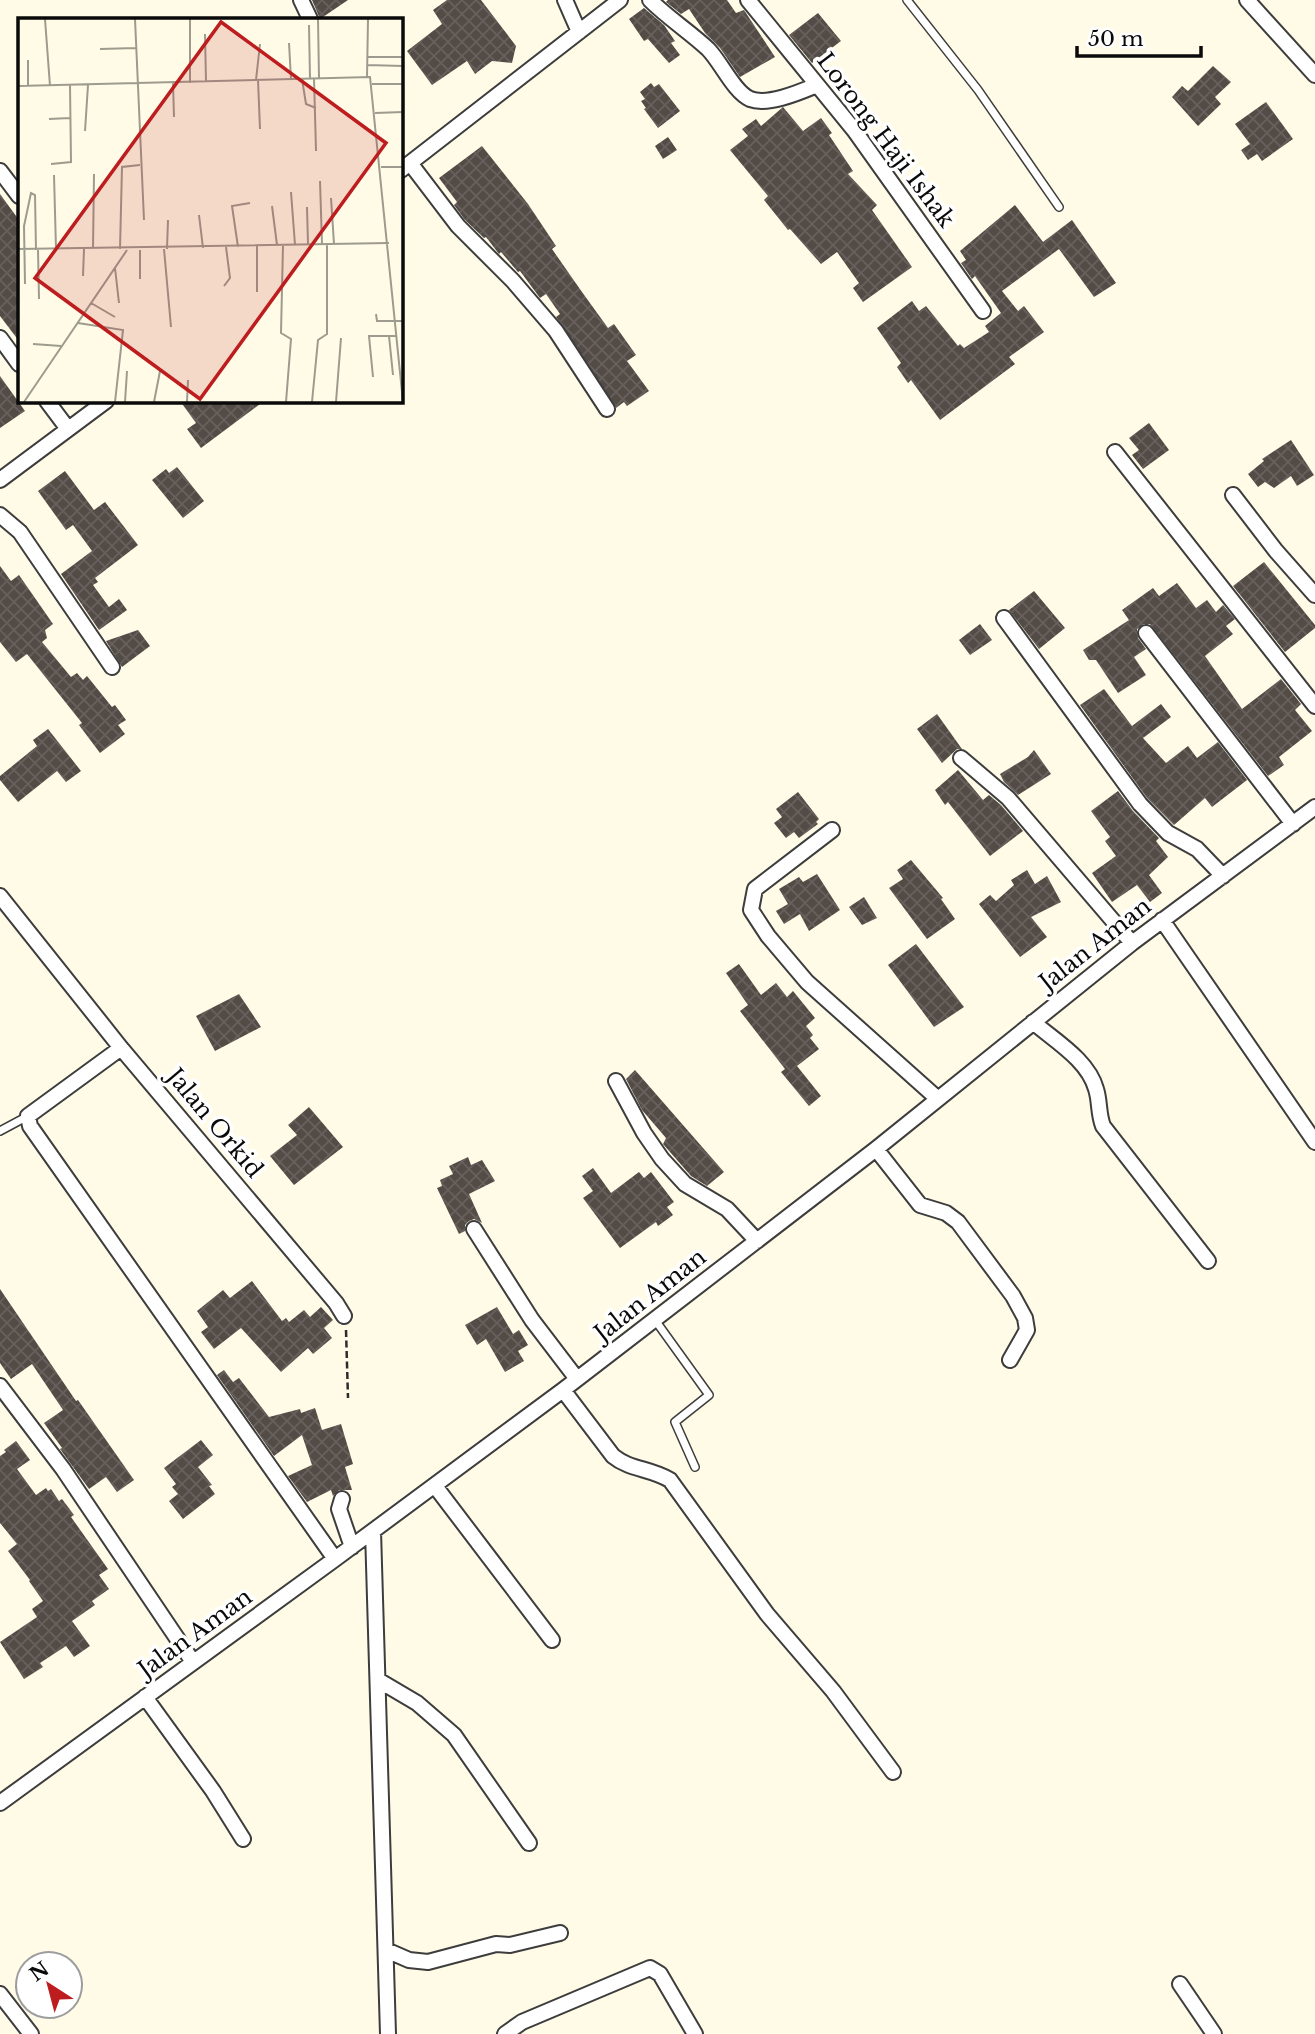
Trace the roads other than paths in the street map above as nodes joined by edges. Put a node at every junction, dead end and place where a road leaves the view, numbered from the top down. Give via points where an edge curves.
1 (301, 0) edge
2 (565, 0) edge
3 (620, 0) edge
4 (650, 0) edge
5 (748, 0) edge
6 (907, 0) edge
7 (1247, 0) edge
8 (310, 18) edge
9 (579, 32) junction
10 (1315, 75) edge
11 (817, 85) junction
12 (403, 168) edge
13 (0, 171) edge
14 (18, 195) edge
15 (1059, 206) dead end
16 (983, 311) dead end
17 (0, 338) edge
18 (18, 363) edge
19 (48, 402) edge
20 (105, 402) edge
21 (607, 409) dead end
22 (68, 429) junction
23 (1115, 452) dead end
24 (0, 480) edge
25 (1233, 495) dead end
26 (0, 515) edge
27 (1315, 595) edge
28 (1004, 618) dead end
29 (1146, 633) dead end
30 (112, 667) dead end
31 (1315, 706) edge
32 (961, 758) dead end
33 (1315, 807) edge
34 (1289, 818) junction
35 (832, 831) dead end
36 (1223, 876) junction
37 (0, 896) edge
38 (1162, 920) junction
39 (1132, 943) junction
40 (1033, 1022) junction
41 (121, 1048) junction
42 (616, 1081) dead end
43 (938, 1099) junction
44 (28, 1116) junction
45 (0, 1131) edge
46 (1315, 1142) edge
47 (876, 1149) junction
48 (474, 1229) dead end
49 (757, 1241) junction
50 (1208, 1261) dead end
51 (344, 1316) road end
52 (655, 1319) junction
53 (1010, 1360) dead end
54 (577, 1379) junction
55 (0, 1386) edge
56 (562, 1390) junction
57 (695, 1467) dead end
58 (435, 1486) junction
59 (342, 1499) dead end
60 (373, 1531) junction
61 (352, 1547) junction
62 (335, 1559) junction
63 (552, 1640) dead end
64 (190, 1657) junction
65 (378, 1680) junction
66 (145, 1698) junction
67 (893, 1772) dead end
68 (0, 1803) edge
69 (243, 1839) dead end
70 (530, 1843) dead end
71 (560, 1933) dead end
72 (386, 1950) junction
73 (1180, 1984) dead end
74 (0, 1994) edge
75 (31, 2034) edge
76 (388, 2034) edge
77 (505, 2034) edge
78 (695, 2034) edge
79 (1214, 2034) edge

1 - 8 street
2 - 9 street
3 - 9 street
4 - 11 street via 707,49 751,100 780,99
5 - 11 street, Lorong Haji Ishak
6 - 15 lane via 978,90
7 - 10 street
9 - 12 street
11 - 16 street, Lorong Haji Ishak
12 - 21 street via 556,331
13 - 14 street
17 - 18 street
19 - 22 street
20 - 22 street
22 - 24 street
23 - 31 street
25 - 27 street
26 - 30 street via 20,533
28 - 36 street via 1140,804 1168,833 1197,849
29 - 34 street
32 - 39 street via 1008,798
33 - 34 street, Jalan Aman
34 - 36 street, Jalan Aman
35 - 43 street via 755,889 751,910 807,982
36 - 38 street, Jalan Aman
37 - 41 street, Jalan Orkid
38 - 39 street, Jalan Aman
38 - 46 street
39 - 40 street, Jalan Aman
40 - 43 street, Jalan Aman
40 - 50 street via 1081,1061 1097,1091 1103,1126
41 - 44 street
41 - 51 street, Jalan Orkid
42 - 49 street via 644,1133 670,1167 685,1184 727,1209
43 - 47 street, Jalan Aman
44 - 45 lane
44 - 62 street via 40,1141
47 - 49 street, Jalan Aman
47 - 53 street via 920,1205 958,1222 1013,1296 1027,1330
48 - 54 street via 532,1320
49 - 52 street, Jalan Aman
52 - 54 street, Jalan Aman
52 - 57 lane via 709,1395 675,1422
54 - 56 street, Jalan Aman
55 - 64 street via 63,1469
56 - 58 street, Jalan Aman
56 - 67 street via 613,1456 670,1480 767,1614 833,1691
58 - 60 street, Jalan Aman
58 - 63 street
59 - 61 street via 339,1509
60 - 61 street, Jalan Aman
60 - 65 street
61 - 62 street, Jalan Aman
62 - 64 street, Jalan Aman
64 - 66 street, Jalan Aman
65 - 70 street via 417,1703 454,1735
65 - 72 street
66 - 68 street, Jalan Aman
66 - 69 street
71 - 72 street via 428,1962
72 - 76 street
73 - 79 street
74 - 75 street
77 - 78 street via 522,2022 650,1968 660,1974

